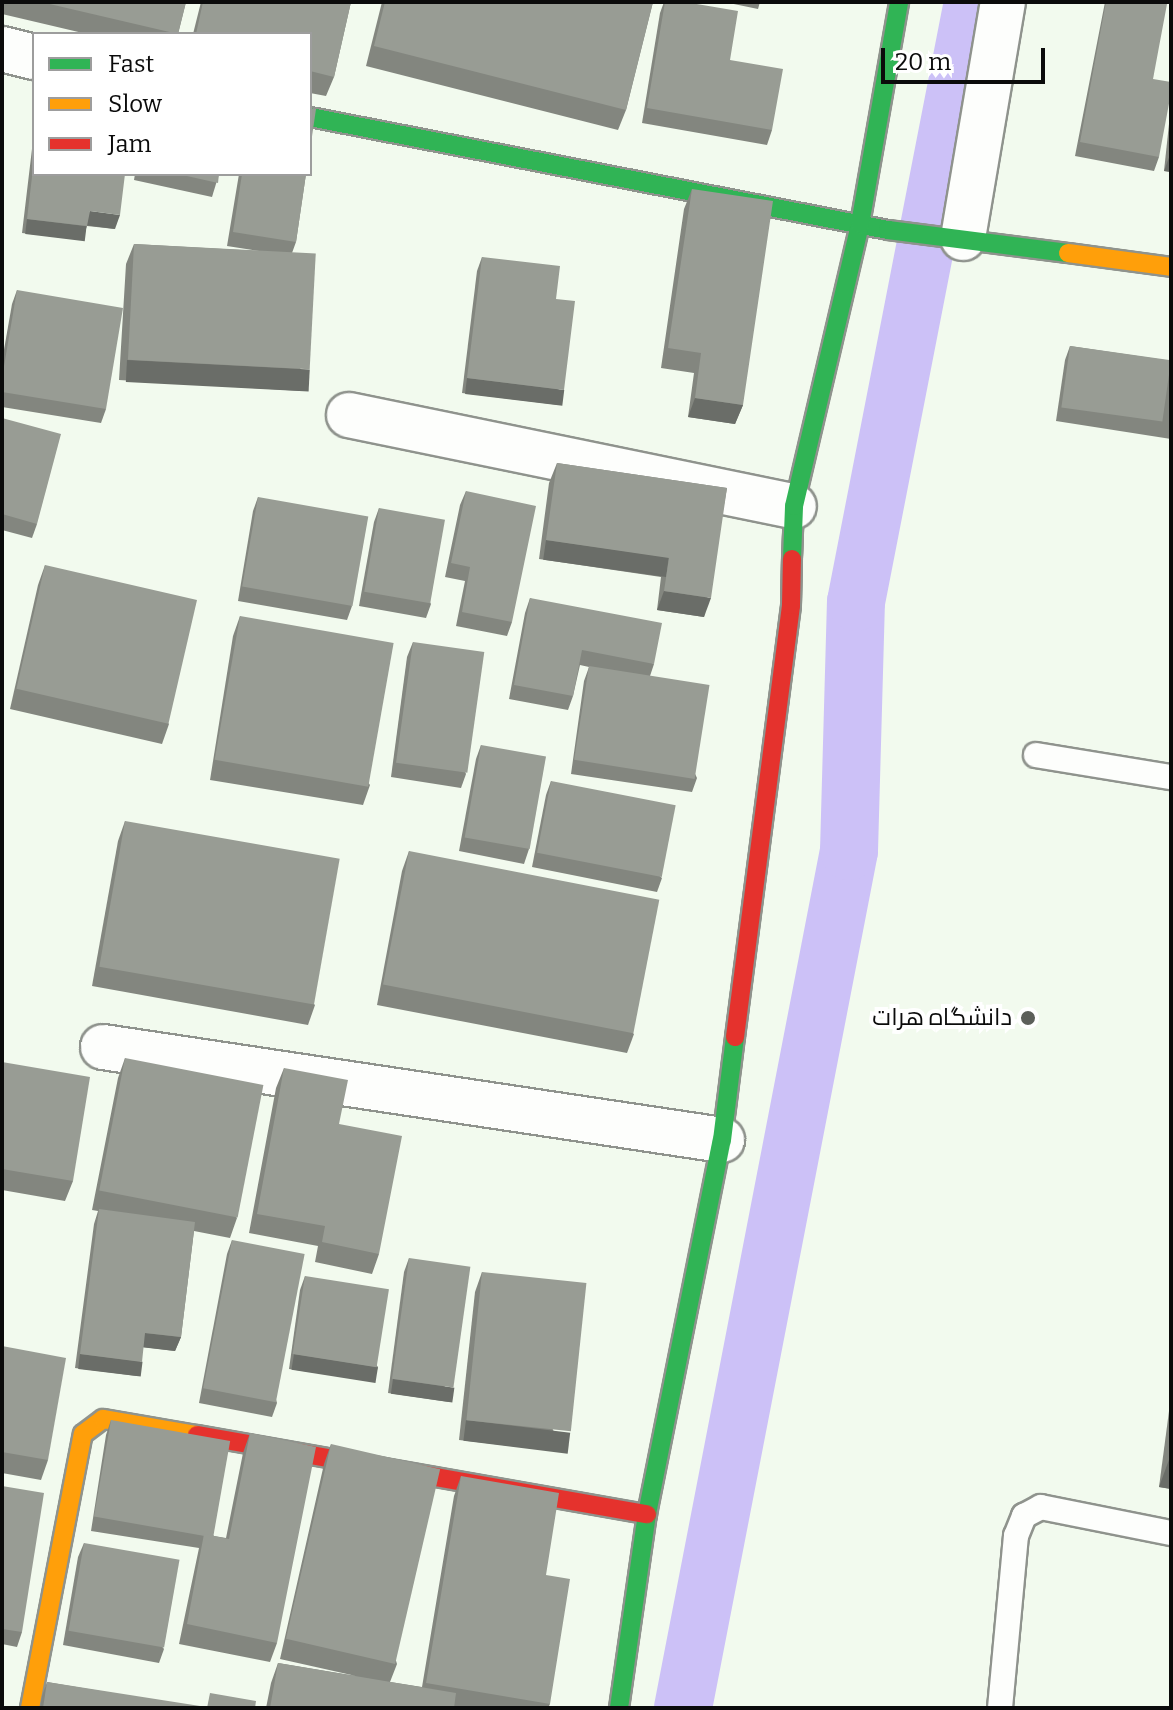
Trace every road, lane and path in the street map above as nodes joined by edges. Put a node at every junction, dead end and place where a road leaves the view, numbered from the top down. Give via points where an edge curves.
1 (899, 2) edge
2 (1003, 2) edge
3 (2, 49) edge
4 (32, 56) edge
5 (312, 117) edge
6 (860, 224) junction
7 (963, 238) junction
8 (1171, 267) edge
9 (349, 415) dead end
10 (794, 506) junction
11 (1036, 755) dead end
12 (1171, 777) edge
13 (103, 1047) dead end
14 (722, 1140) junction
15 (647, 1514) junction
16 (1171, 1533) edge
17 (30, 1708) edge
18 (619, 1708) edge
19 (1000, 1708) edge

1 - 6 street
2 - 7 street
3 - 4 street
5 - 6 street
6 - 7 street
6 - 10 street
7 - 8 street
9 - 10 street
10 - 14 street via 791,605
11 - 12 lane
13 - 14 street
14 - 15 street
15 - 17 street via 103,1419 83,1434
15 - 18 street
16 - 19 lane via 1041,1507 1024,1516 1016,1536

